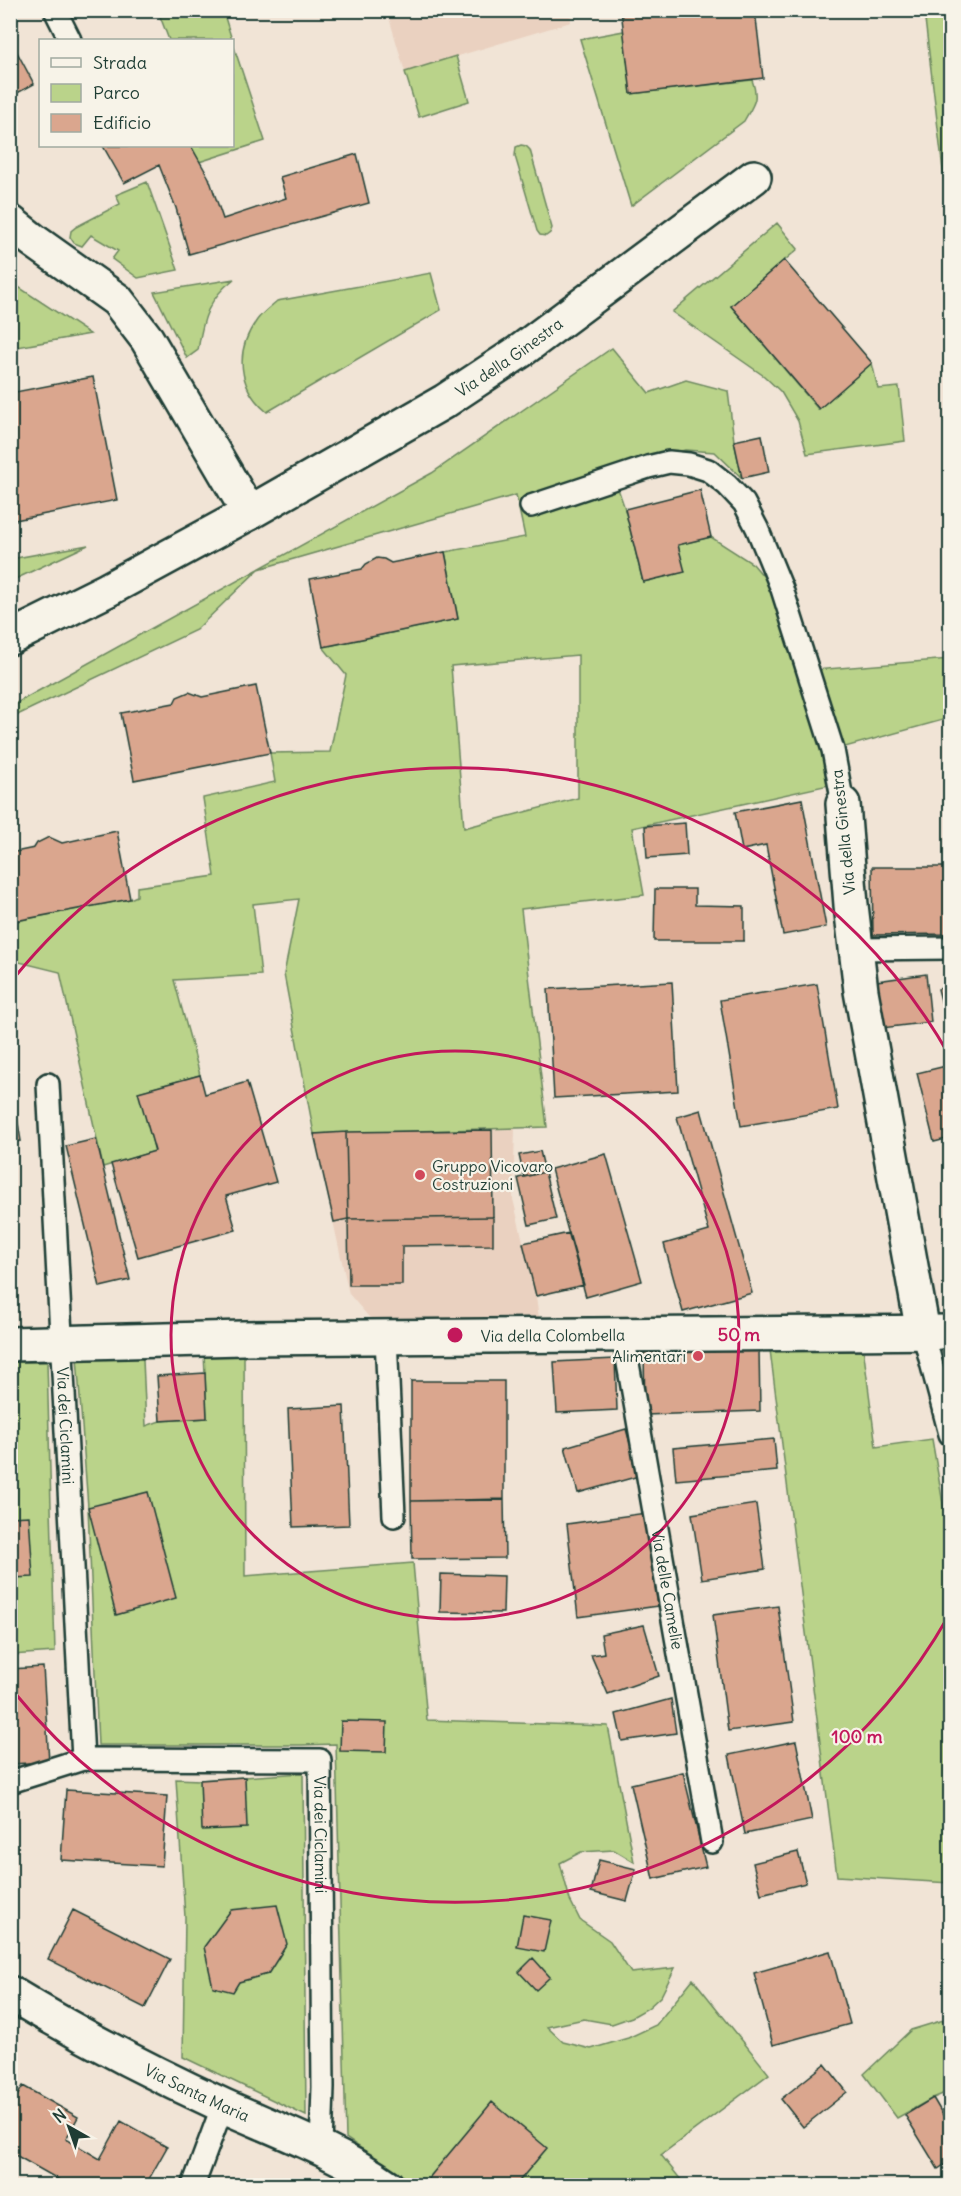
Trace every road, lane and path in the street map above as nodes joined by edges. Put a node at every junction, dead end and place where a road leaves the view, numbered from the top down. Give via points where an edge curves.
1 (55, 10) edge
2 (70, 39) edge
3 (754, 177) dead end
4 (10, 222) edge
5 (531, 506) dead end
6 (249, 513) junction
7 (10, 638) edge
8 (843, 804) joint
9 (951, 948) edge
10 (856, 949) junction
11 (48, 1084) dead end
12 (937, 1332) edge
13 (623, 1335) junction
14 (387, 1337) junction
15 (62, 1343) junction
16 (10, 1344) edge
17 (951, 1434) edge
18 (394, 1516) dead end
19 (82, 1759) junction
20 (10, 1782) edge
21 (712, 1842) dead end
22 (10, 1993) edge
23 (223, 2105) junction
24 (321, 2147) junction
25 (193, 2186) edge
26 (387, 2186) edge

1 - 2 lane
3 - 6 street, Via della Ginestra via 519,352 445,402
4 - 6 street via 117,300 147,339
5 - 8 lane, Via della Ginestra via 669,462 708,470 727,485 753,520 782,589 834,750
6 - 7 street, Via della Ginestra
8 - 10 street, Via della Ginestra
9 - 10 lane
10 - 12 street, Via della Ginestra via 867,1031
11 - 15 lane, Via dei Ciclamini
12 - 13 street, Via della Colombella
12 - 17 lane
13 - 14 street, Via della Colombella
13 - 21 lane, Via delle Camelie
14 - 15 street, Via della Colombella
14 - 18 lane
15 - 16 street, Via della Colombella
15 - 19 lane, Via dei Ciclamini
19 - 20 lane, Via dei Ciclamini
19 - 24 lane, Via dei Ciclamini via 320,1760
22 - 23 street, Via Santa Maria via 79,2034
23 - 24 street, Via Santa Maria
23 - 25 lane
24 - 26 street, Via Santa Maria

